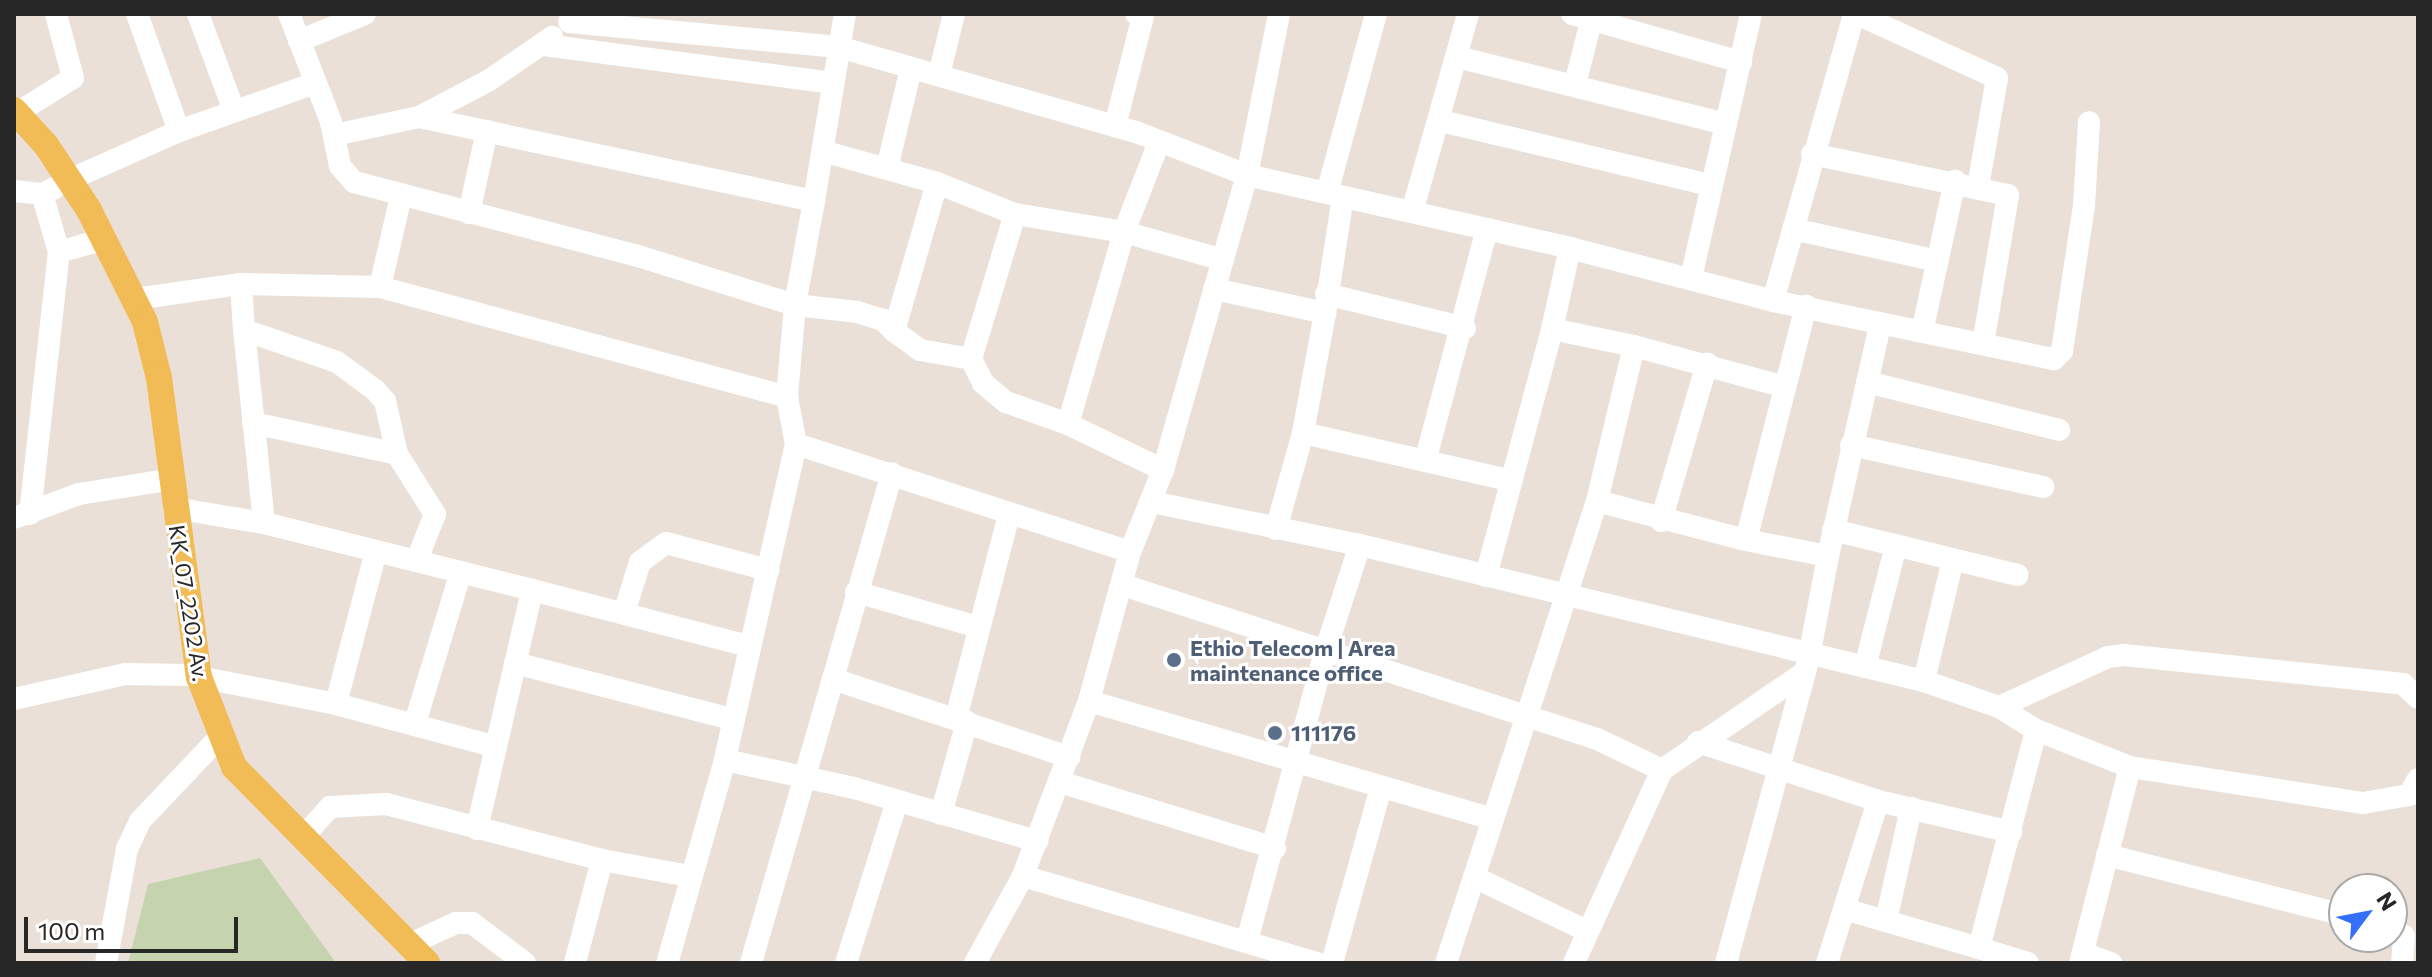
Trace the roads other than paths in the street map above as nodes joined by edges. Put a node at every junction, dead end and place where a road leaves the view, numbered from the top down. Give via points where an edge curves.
1 (56, 14) edge
2 (137, 14) edge
3 (198, 14) edge
4 (289, 14) edge
5 (365, 14) edge
6 (845, 14) edge
7 (954, 14) edge
8 (1279, 14) edge
9 (1376, 14) edge
10 (1468, 14) edge
11 (1751, 14) edge
12 (1855, 14) edge
13 (1141, 15) edge
14 (1585, 17) edge
15 (573, 18) edge
16 (299, 41) junction
17 (544, 45) junction
18 (839, 47) junction
19 (1457, 57) junction
20 (1741, 62) junction
21 (911, 69) junction
22 (939, 75) junction
23 (315, 83) junction
24 (833, 83) junction
25 (1575, 84) junction
26 (234, 111) junction
27 (15, 116) edge
28 (419, 117) junction
29 (1441, 121) junction
30 (2089, 122) dead end
31 (1726, 124) junction
32 (1115, 126) junction
33 (179, 131) junction
34 (487, 131) junction
35 (334, 135) junction
36 (1159, 142) junction
37 (826, 152) junction
38 (1812, 154) junction
39 (887, 168) junction
40 (1247, 175) junction
41 (1955, 181) junction
42 (937, 183) junction
43 (1709, 185) junction
44 (57, 187) junction
45 (1978, 187) junction
46 (14, 191) edge
47 (1335, 195) junction
48 (401, 196) junction
49 (814, 201) junction
50 (1412, 212) junction
51 (469, 213) junction
52 (1015, 214) junction
53 (1487, 229) junction
54 (1793, 229) junction
55 (1124, 232) junction
56 (94, 242) junction
57 (1570, 248) junction
58 (59, 252) junction
59 (1220, 259) junction
60 (1937, 261) junction
61 (1691, 278) junction
62 (241, 284) junction
63 (380, 287) junction
64 (1214, 289) junction
65 (135, 299) junction
66 (1773, 301) junction
67 (1326, 304) junction
68 (795, 305) junction
69 (1806, 306) junction
70 (1880, 325) junction
71 (1465, 328) junction
72 (1552, 329) junction
73 (244, 330) junction
74 (894, 331) junction
75 (1922, 332) junction
76 (1983, 344) junction
77 (1634, 346) junction
78 (971, 359) junction
79 (1707, 364) junction
80 (1867, 382) junction
81 (1785, 387) junction
82 (787, 397) junction
83 (253, 423) junction
84 (1068, 424) junction
85 (2059, 430) dead end
86 (1303, 433) junction
87 (796, 444) junction
88 (1851, 445) junction
89 (397, 454) junction
90 (1426, 458) junction
91 (1163, 470) junction
92 (892, 473) junction
93 (160, 481) junction
94 (1512, 481) junction
95 (2043, 487) dead end
96 (1597, 501) junction
97 (1152, 502) junction
98 (174, 508) junction
99 (1009, 515) junction
100 (22, 516) edge
101 (1661, 521) junction
102 (264, 523) junction
103 (1276, 529) junction
104 (1833, 530) junction
105 (1746, 540) junction
106 (1360, 545) junction
107 (1896, 545) junction
108 (376, 551) junction
109 (1130, 552) junction
110 (1828, 556) junction
111 (1953, 559) junction
112 (417, 560) junction
113 (768, 570) junction
114 (461, 572) junction
115 (2018, 575) dead end
116 (1486, 576) junction
117 (1123, 585) junction
118 (532, 590) junction
119 (856, 592) junction
120 (1566, 594) junction
121 (624, 613) junction
122 (978, 627) junction
123 (749, 646) junction
124 (1325, 652) junction
125 (515, 663) junction
126 (1807, 664) junction
127 (1865, 667) junction
128 (194, 676) junction
129 (833, 679) junction
130 (1924, 681) junction
131 (2418, 698) edge
132 (14, 699) edge
133 (1089, 701) junction
134 (336, 704) junction
135 (1999, 707) junction
136 (731, 719) junction
137 (961, 720) junction
138 (1526, 720) junction
139 (415, 723) junction
140 (2036, 730) junction
141 (1698, 742) junction
142 (212, 745) junction
143 (493, 746) junction
144 (1069, 757) junction
145 (725, 760) junction
146 (1298, 764) junction
147 (2130, 767) junction
148 (1662, 770) junction
149 (1779, 772) junction
150 (807, 777) junction
151 (2418, 779) edge
152 (1060, 782) junction
153 (1381, 787) junction
154 (897, 801) junction
155 (1878, 801) junction
156 (1911, 808) junction
157 (941, 814) junction
158 (1492, 819) junction
159 (477, 829) junction
160 (2011, 832) junction
161 (302, 838) junction
162 (1037, 841) junction
163 (1275, 848) junction
164 (2107, 855) junction
165 (602, 860) junction
166 (689, 876) junction
167 (1023, 876) junction
168 (1474, 877) junction
169 (1844, 909) junction
170 (2328, 911) edge
171 (1886, 921) junction
172 (1587, 931) junction
173 (1247, 941) junction
174 (1979, 948) junction
175 (418, 957) edge
176 (2082, 958) edge
177 (106, 963) edge
178 (525, 963) edge
179 (575, 963) edge
180 (667, 963) edge
181 (751, 963) edge
182 (846, 963) edge
183 (975, 963) edge
184 (1316, 963) edge
185 (1332, 963) edge
186 (1446, 963) edge
187 (1574, 963) edge
188 (1726, 963) edge
189 (1827, 963) edge
190 (2028, 963) edge
191 (2111, 963) edge

1 - 27 street via 73,78
2 - 33 street
3 - 26 street
4 - 16 street
5 - 16 street
6 - 18 street
7 - 22 street
8 - 40 street
9 - 47 street
10 - 19 street
11 - 20 street
12 - 38 street
12 - 45 street via 1997,78
13 - 32 street
14 - 20 street
14 - 25 street
15 - 17 street
15 - 18 street
16 - 23 street
17 - 24 street
17 - 28 street
18 - 21 street
18 - 24 street
19 - 25 street
19 - 29 street
20 - 31 street
21 - 22 street
21 - 39 street
22 - 32 street
23 - 26 street
23 - 35 street
24 - 37 street
25 - 31 street
26 - 33 street
27 - 44 main road
28 - 34 street
28 - 35 street
29 - 43 street
29 - 50 street
30 - 76 street via 2084,206 2062,351 2054,359
31 - 43 street
32 - 36 street
33 - 44 street
34 - 49 street
34 - 51 street
35 - 48 street via 345,176
36 - 40 street
36 - 55 street
37 - 39 street
37 - 49 street
38 - 41 street
38 - 54 street
39 - 42 street
40 - 47 street
40 - 59 street
41 - 45 street
41 - 60 street
42 - 52 street
42 - 74 street
43 - 61 street
44 - 46 street
44 - 56 main road
44 - 58 street
44 - 65 main road, KK_07_2202 Av.
45 - 76 street via 2004,192 2011,202
47 - 50 street
47 - 67 street
48 - 51 street
48 - 63 street
49 - 68 street
50 - 53 street
51 - 68 street via 635,255
52 - 55 street
52 - 78 street
53 - 57 street
53 - 71 street
54 - 60 street
54 - 66 street
55 - 59 street
55 - 84 street
56 - 58 street
56 - 93 main road via 133,324
57 - 61 street
57 - 72 street
58 - 100 street
59 - 64 street
60 - 75 street
61 - 66 street
62 - 63 street
62 - 65 street
62 - 73 street
63 - 82 street
64 - 67 street
64 - 91 street
65 - 98 main road, KK_07_2202 Av. via 159,378
66 - 69 street
67 - 71 street
67 - 86 street
68 - 74 street via 857,312 883,320
68 - 82 street
69 - 70 street
69 - 81 street
70 - 75 street
70 - 80 street
71 - 90 street
72 - 77 street
72 - 94 street
73 - 83 street
73 - 89 street via 337,362 375,390 385,401
74 - 78 street via 920,350
75 - 76 street
77 - 79 street
77 - 96 street
78 - 84 street via 983,383 1006,402
79 - 81 street
79 - 101 street
80 - 85 street
80 - 88 street
81 - 105 street
82 - 87 street
83 - 89 street
83 - 102 street
84 - 91 street
86 - 90 street
86 - 103 street
87 - 92 street
87 - 113 street
88 - 95 street
88 - 104 street
89 - 112 street via 435,514
90 - 94 street
91 - 97 street
92 - 99 street
92 - 119 street
93 - 100 street via 79,494
93 - 128 main road
94 - 116 street
96 - 101 street
96 - 120 street
97 - 103 street
97 - 109 street
98 - 102 street
98 - 128 main road, KK_07_2202 Av.
99 - 109 street
99 - 122 street
101 - 105 street
102 - 108 street
103 - 106 street
104 - 107 street
104 - 110 street
105 - 110 street
106 - 116 street
106 - 124 street
107 - 111 street
107 - 127 street
108 - 112 street
108 - 134 street
109 - 117 street
110 - 126 street
111 - 115 street
111 - 130 street
112 - 114 street
113 - 121 street via 666,543 640,562
113 - 123 street
114 - 118 street
114 - 139 street
116 - 120 street
117 - 124 street
117 - 133 street
118 - 121 street
118 - 125 street
119 - 122 street
119 - 129 street
120 - 126 street via 1686,620
120 - 138 street
121 - 123 street
122 - 137 street
123 - 136 street
124 - 138 street
124 - 146 street
125 - 136 street
125 - 143 street
126 - 127 street
126 - 141 street
126 - 149 street
127 - 130 street
128 - 132 street via 125,674
128 - 134 street
128 - 142 main road
128 - 161 main road, KK_07_2202 Av. via 234,767
129 - 137 street
129 - 150 street
130 - 135 street
131 - 135 street via 2403,684 2124,655
133 - 144 street
133 - 146 street
134 - 139 street
135 - 140 street
136 - 145 street
137 - 144 street
137 - 157 street
138 - 148 street via 1597,739
138 - 158 street
139 - 143 street
140 - 147 street
140 - 160 street
141 - 148 street
141 - 149 street
142 - 175 main road via 248,795
142 - 177 street via 140,821 127,849
143 - 159 street
144 - 152 street
145 - 150 street
145 - 166 street
146 - 153 street
146 - 163 street
147 - 151 street via 2363,803 2409,795
147 - 164 street
148 - 172 street
149 - 155 street
149 - 188 street
150 - 154 street
150 - 181 street
152 - 162 street
152 - 163 street
153 - 158 street
153 - 185 street
154 - 157 street
154 - 182 street
155 - 156 street
155 - 169 street
156 - 160 street
156 - 171 street
157 - 162 street
158 - 168 street
159 - 161 street via 386,804 345,802 318,815
159 - 165 street
160 - 174 street
161 - 175 main road, KK_07_2202 Av.
162 - 167 street
163 - 173 street
164 - 170 street
164 - 176 street
165 - 166 street
165 - 179 street
166 - 180 street
167 - 173 street
167 - 183 street
168 - 172 street
168 - 186 street
169 - 171 street
169 - 189 street
171 - 174 street
172 - 187 street
173 - 184 street
174 - 190 street
175 - 178 street via 456,923 472,923
176 - 191 street

